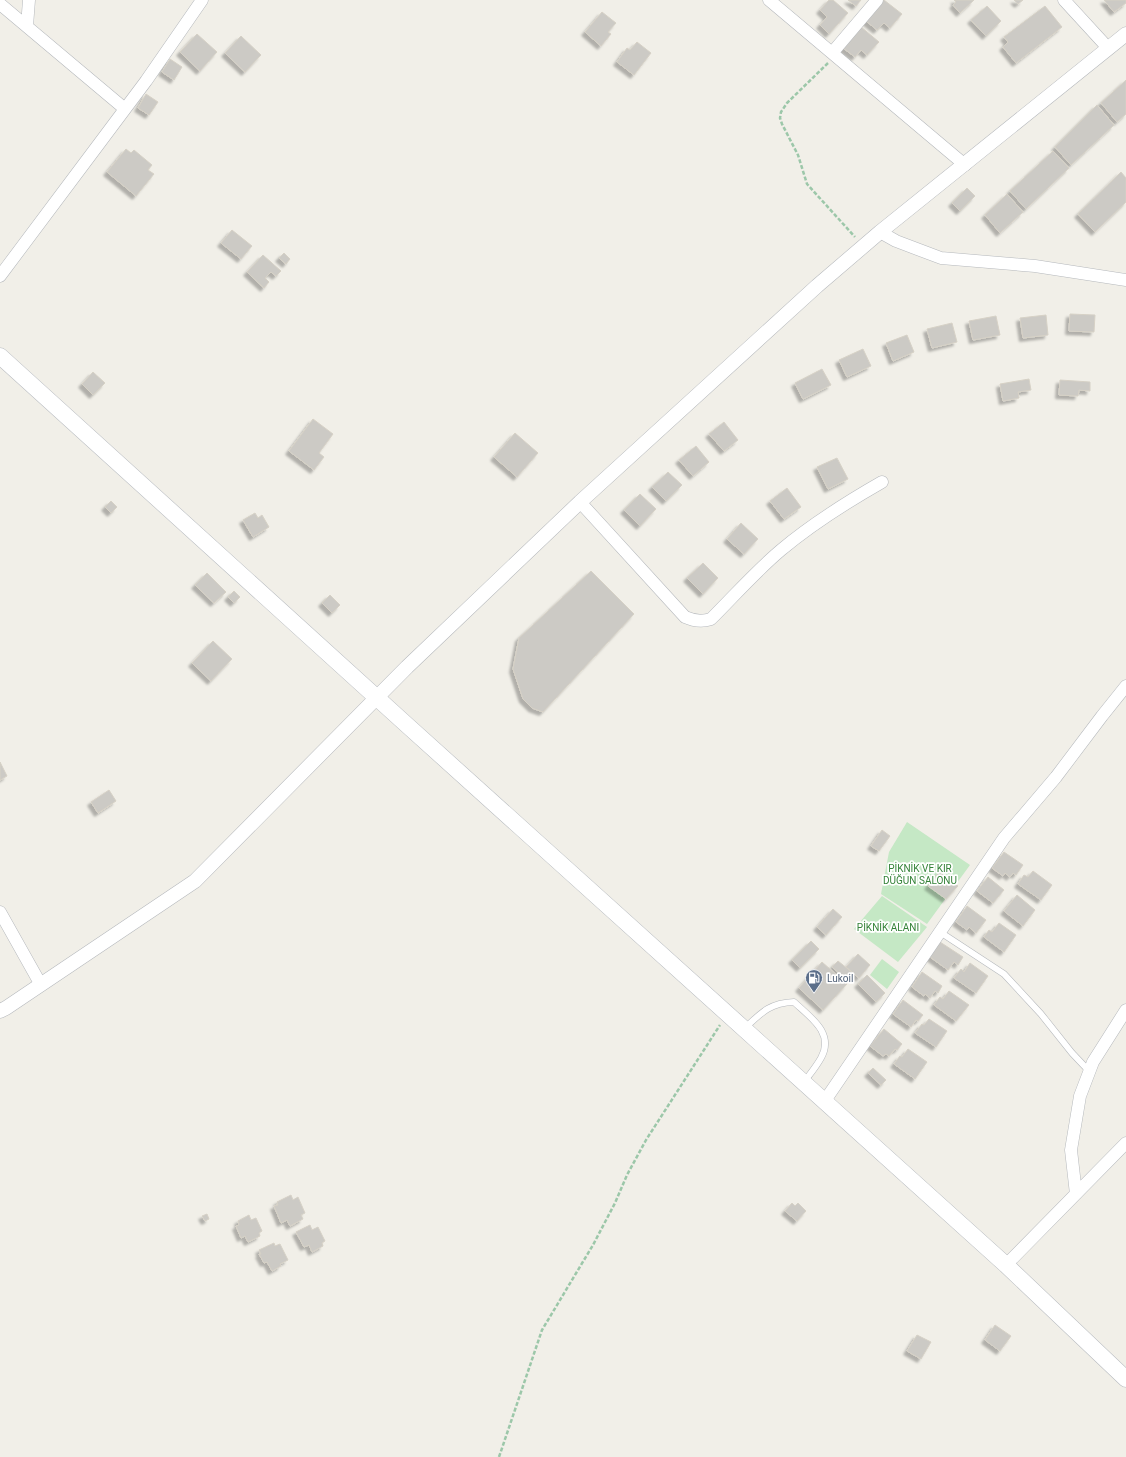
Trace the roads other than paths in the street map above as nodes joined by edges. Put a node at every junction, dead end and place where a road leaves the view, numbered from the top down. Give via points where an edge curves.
1 (29, 0) edge
2 (202, 0) edge
3 (769, 0) edge
4 (877, 0) edge
5 (1064, 0) edge
6 (0, 4) edge
7 (28, 26) junction
8 (1126, 34) edge
9 (1108, 48) junction
10 (834, 54) junction
11 (125, 109) junction
12 (965, 165) junction
13 (880, 232) junction
14 (0, 276) edge
15 (1126, 280) edge
16 (0, 356) edge
17 (882, 482) dead end
18 (580, 502) junction
19 (1126, 686) edge
20 (376, 697) junction
21 (0, 912) edge
22 (940, 932) junction
23 (41, 985) junction
24 (1126, 1010) edge
25 (0, 1011) edge
26 (744, 1029) junction
27 (1089, 1071) junction
28 (803, 1083) junction
29 (824, 1102) junction
30 (1126, 1143) edge
31 (1076, 1194) junction
32 (1006, 1265) junction
33 (1126, 1379) edge

1 - 7 street
2 - 11 street
3 - 10 street
4 - 10 street
5 - 9 street
6 - 7 street
7 - 11 street
8 - 9 street
9 - 12 street
10 - 12 street
11 - 14 street
12 - 13 street
13 - 15 street via 896,241 941,258 1035,266
13 - 18 street via 816,286
16 - 20 main road
17 - 18 street via 806,530 756,573 711,619 705,620 685,617
18 - 20 street
19 - 22 street via 1056,777 1004,838
20 - 23 street via 195,881
20 - 26 main road
21 - 23 street
22 - 27 lane via 1004,974
22 - 29 street
23 - 25 street
24 - 27 street
26 - 28 main road
26 - 28 lane via 765,1009 794,1002 819,1025 825,1045 821,1058
27 - 31 street via 1080,1096 1071,1150
28 - 29 main road
29 - 32 main road
30 - 31 street
31 - 32 street
32 - 33 main road

